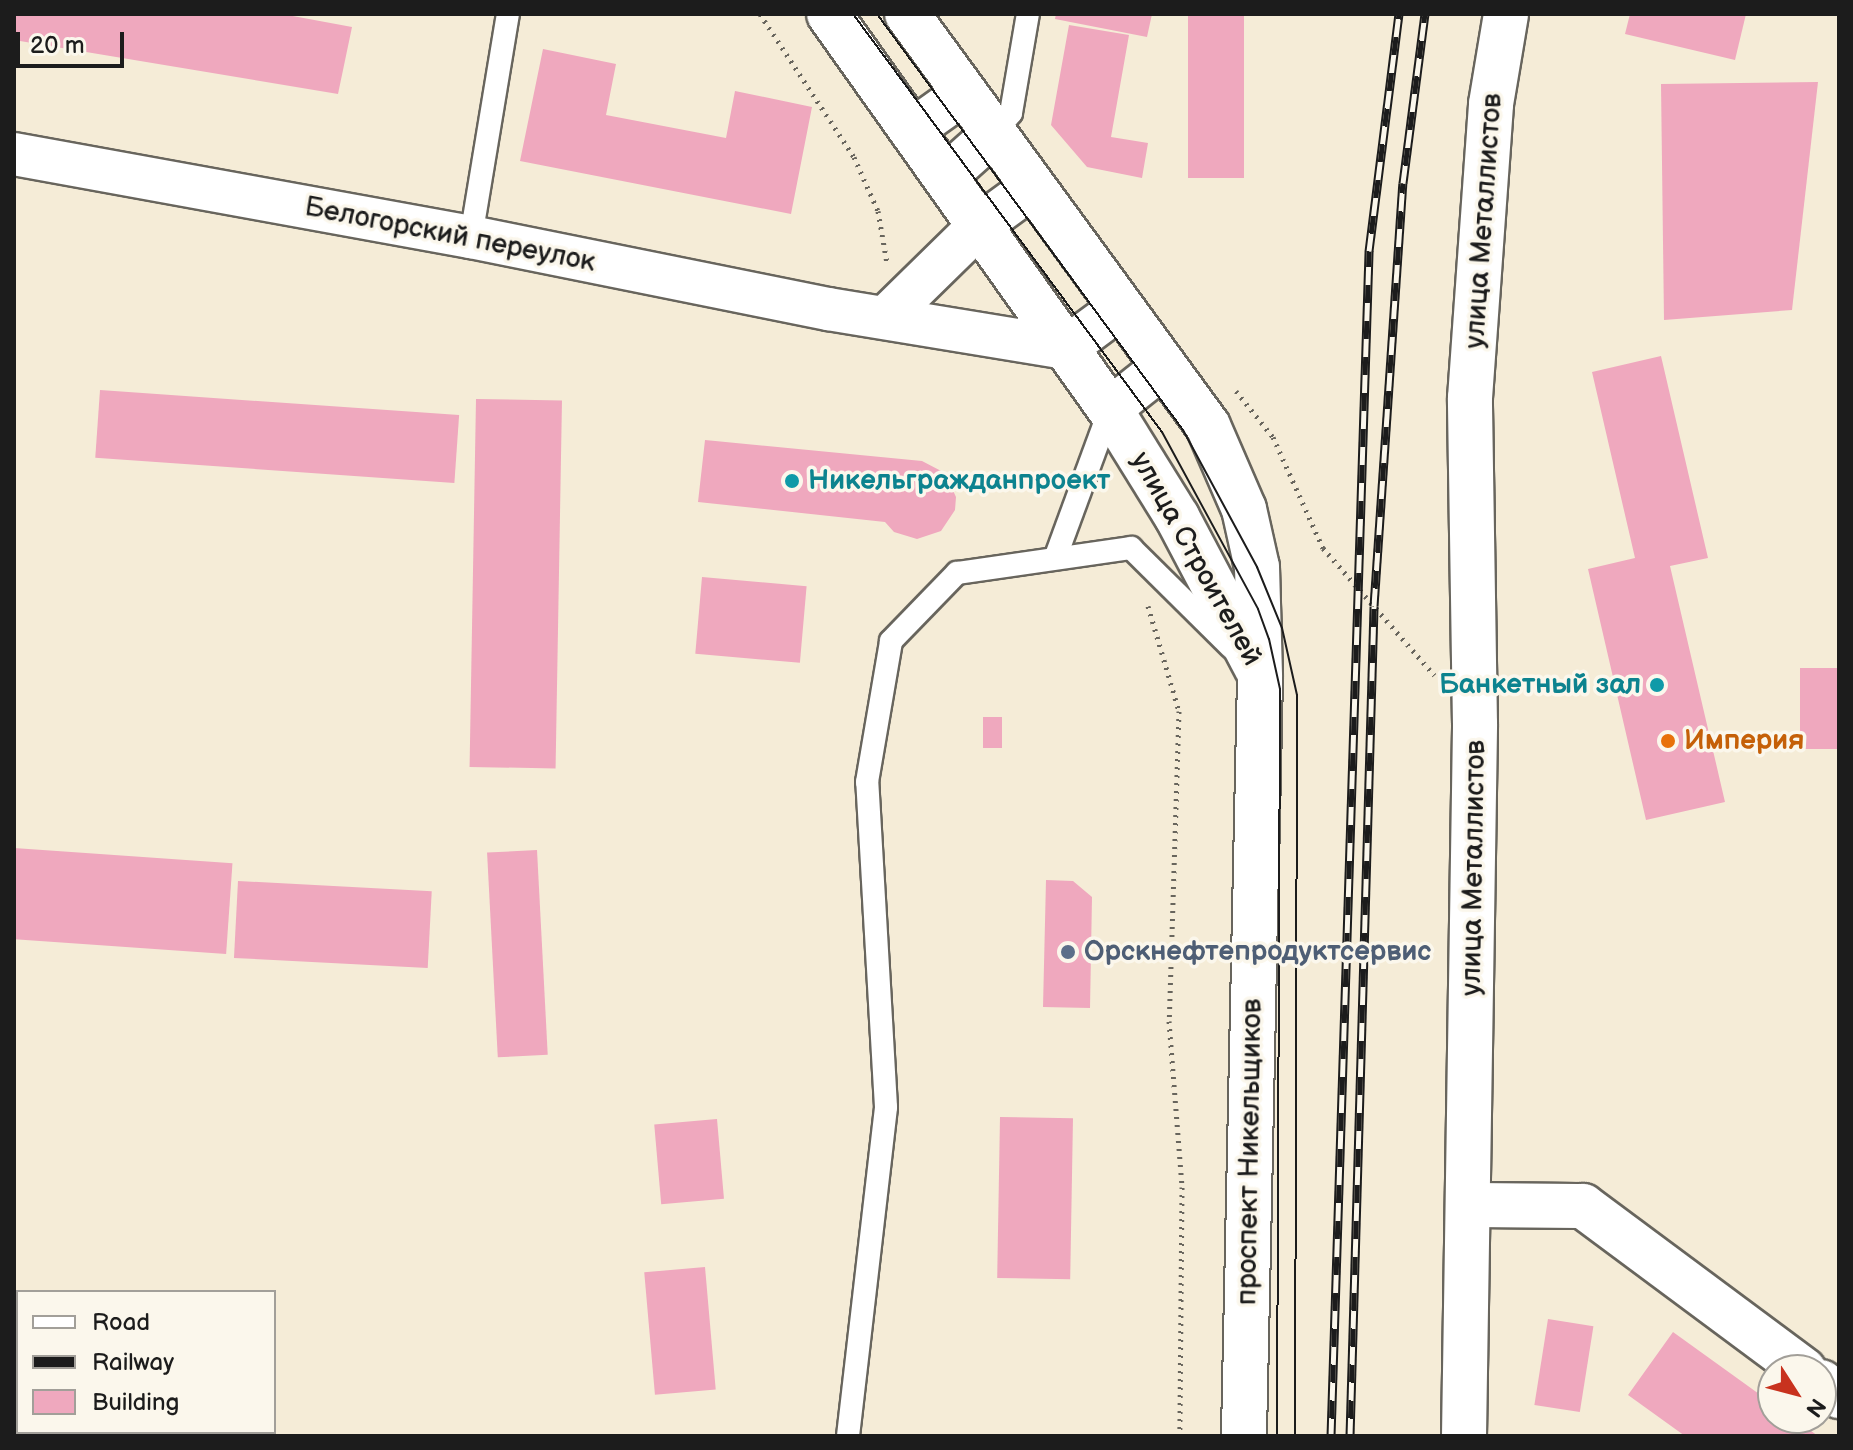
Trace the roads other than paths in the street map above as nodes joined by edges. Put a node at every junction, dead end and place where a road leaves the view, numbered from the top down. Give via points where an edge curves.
1 (508, 14) edge
2 (829, 14) edge
3 (907, 14) edge
4 (1028, 14) edge
5 (1506, 14) edge
6 (963, 94) junction
7 (911, 131) junction
8 (992, 135) junction
9 (14, 154) edge
10 (945, 177) junction
11 (1031, 188) junction
12 (979, 226) junction
13 (471, 237) junction
14 (1120, 308) junction
15 (886, 317) junction
16 (1066, 348) junction
17 (1164, 366) junction
18 (1110, 409) junction
19 (1056, 556) junction
20 (1260, 677) junction
21 (1470, 1205) junction
22 (1782, 1354) edge
23 (848, 1436) edge
24 (1244, 1436) edge
25 (1464, 1436) edge

1 - 13 lane
2 - 7 main road, улица Строителей
3 - 6 main road, улица Строителей
4 - 8 lane via 1011,113
5 - 21 main road, улица Металлистов via 1491,104 1470,398 1475,724
6 - 7 street
6 - 8 main road, улица Строителей
7 - 10 main road, улица Строителей
8 - 10 street
8 - 11 main road, улица Строителей
9 - 13 street, Белогорский переулок
10 - 12 main road, улица Строителей
11 - 12 street
11 - 14 main road, улица Строителей
12 - 15 street
12 - 16 main road, улица Строителей
13 - 15 street, Белогорский переулок
14 - 16 street
14 - 17 main road, улица Строителей
15 - 16 street, Белогорский переулок
16 - 18 main road, улица Строителей
17 - 18 street
17 - 20 main road, улица Строителей via 1208,426 1244,509 1257,567
18 - 19 lane
18 - 20 main road, улица Строителей via 1177,517
19 - 20 lane via 1131,548
19 - 23 lane via 957,573 891,641 867,782 886,1107
20 - 24 main road, проспект Никельщиков
21 - 22 main road via 1583,1206
21 - 25 main road, улица Металлистов

